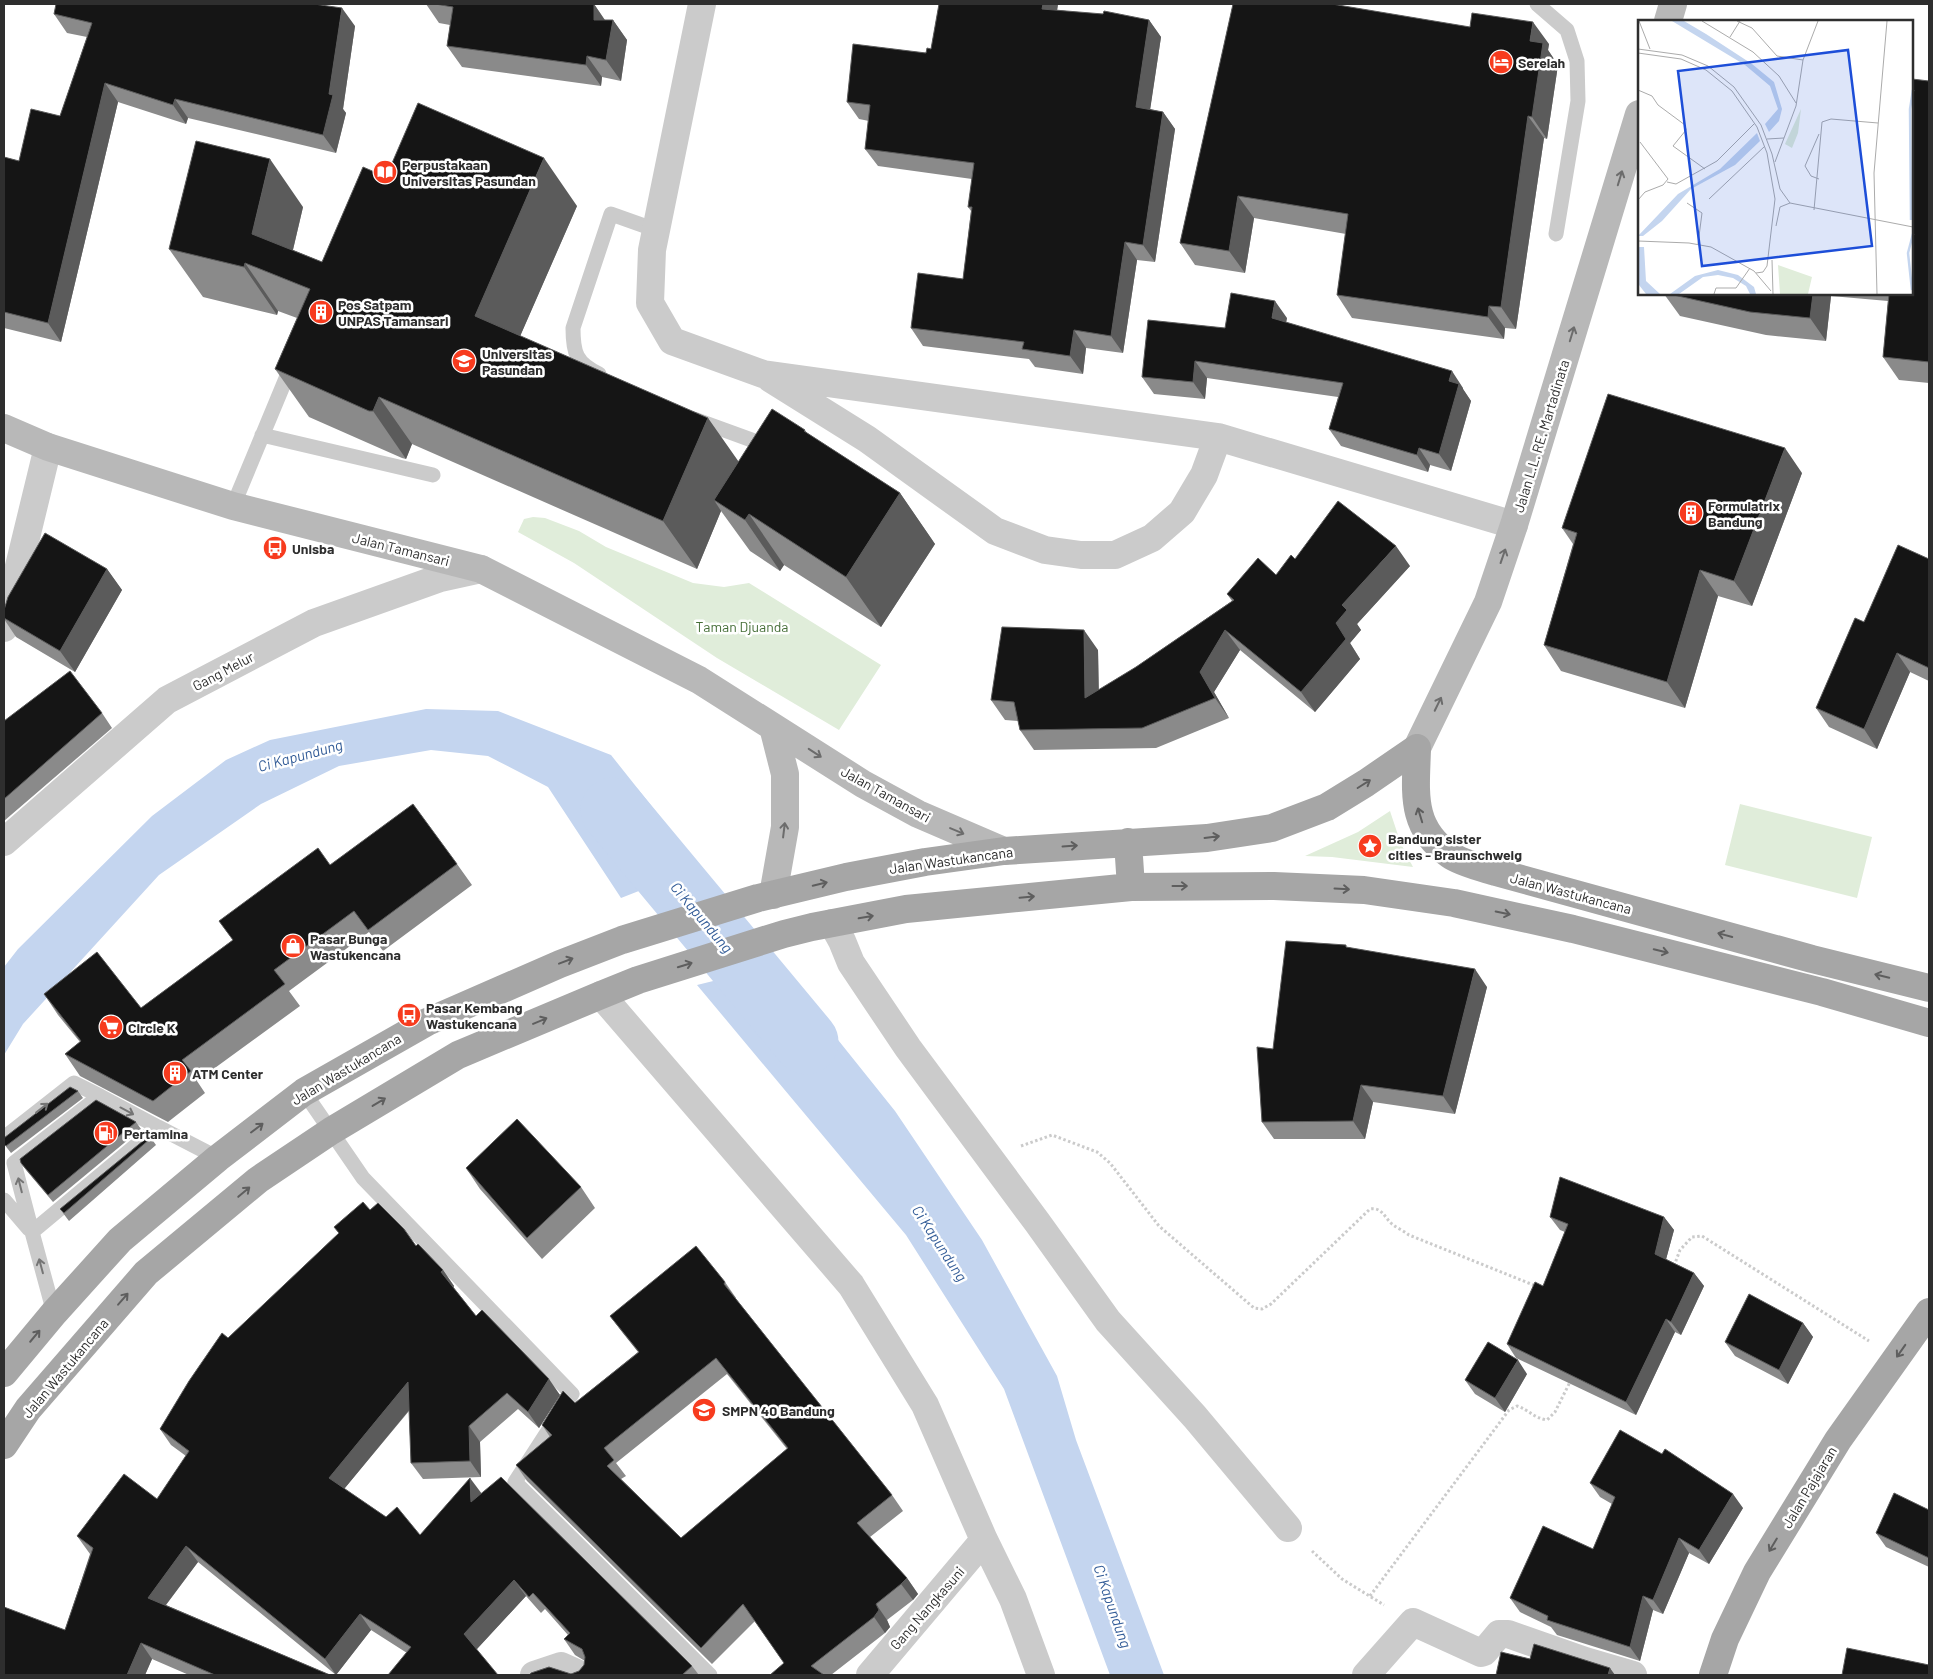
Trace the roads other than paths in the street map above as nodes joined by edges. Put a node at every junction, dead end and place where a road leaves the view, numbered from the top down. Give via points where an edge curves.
1 (702, 4) edge
2 (1537, 4) edge
3 (1673, 4) edge
4 (1668, 20) edge
5 (1638, 117) edge
6 (656, 230) junction
7 (1556, 234) dead end
8 (298, 350) edge
9 (763, 374) junction
10 (610, 379) edge
11 (678, 413) edge
12 (4, 428) edge
13 (262, 436) junction
14 (1218, 438) junction
15 (48, 447) junction
16 (789, 454) edge
17 (433, 475) edge
18 (233, 506) junction
19 (1514, 525) junction
20 (481, 569) junction
21 (4, 628) edge
22 (774, 727) junction
23 (1417, 748) junction
24 (4, 842) edge
25 (1128, 842) junction
26 (1004, 851) junction
27 (1131, 886) junction
28 (766, 897) junction
29 (832, 923) junction
30 (1929, 988) edge
31 (601, 994) junction
32 (1929, 1022) edge
33 (304, 1092) junction
34 (100, 1096) junction
35 (158, 1127) junction
36 (330, 1131) junction
37 (4, 1138) edge
38 (218, 1158) junction
39 (4, 1200) edge
40 (159, 1208) junction
41 (32, 1232) junction
42 (186, 1240) junction
43 (1929, 1312) edge
44 (54, 1313) junction
45 (4, 1373) edge
46 (4, 1445) edge
47 (1288, 1528) road end
48 (984, 1540) junction
49 (534, 1675) edge
50 (581, 1675) edge
51 (710, 1675) edge
52 (870, 1675) edge
53 (1041, 1675) edge
54 (1366, 1675) edge
55 (1633, 1675) edge
56 (1713, 1675) edge

1 - 6 street
2 - 7 lane via 1567,30 1577,61 1578,101
3 - 4 main road
19 -> 5 main road, Jalan L.L. RE. Martadinata
6 - 9 street via 650,303 672,341
6 - 10 lane via 611,214 573,328 573,348 585,367
8 - 13 lane
9 - 14 street
9 - 14 street via 867,440 995,531 1045,550 1114,555 1152,538 1182,512 1204,475
11 - 16 lane
12 - 15 main road, Jalan Tamansari
13 - 17 lane
13 - 18 lane
14 - 19 street
15 - 18 main road, Jalan Tamansari
15 - 21 street
18 - 20 main road, Jalan Tamansari
23 -> 19 main road, Jalan L.L. RE. Martadinata via 1488,602
20 - 22 main road, Jalan Tamansari via 698,680
20 - 24 street, Gang Melur via 440,578 314,623 168,700
22 -> 26 main road, Jalan Tamansari via 863,784 918,814
28 -> 22 main road via 785,827 784,774
25 -> 23 main road, Jalan Wastukancana via 1207,838 1272,828 1326,807
30 -> 23 main road, Jalan Wastukancana via 1496,872 1450,855 1427,833 1418,815
26 -> 25 main road, Jalan Wastukancana
25 - 27 main road
28 -> 26 main road, Jalan Wastukancana via 908,865
29 -> 27 main road, Jalan Wastukancana via 906,909
27 -> 32 main road, Jalan Wastukancana via 1364,890 1454,903 1573,929
33 -> 28 main road, Jalan Wastukancana via 427,1022 560,964 622,940
31 -> 29 main road, Jalan Wastukancana via 784,934
29 - 47 street via 852,963 908,1048 1108,1321 1195,1417
36 -> 31 main road, Jalan Wastukancana via 458,1055
31 - 48 street via 851,1286 925,1405
33 - 36 lane
38 -> 33 main road, Jalan Wastukancana
34 -> 35 lane
37 -> 34 lane via 74,1082
41 -> 34 lane via 14,1163
35 - 38 lane
35 - 41 lane
42 -> 36 main road, Jalan Wastukancana via 258,1180
36 - 51 lane via 363,1178 572,1394 515,1482
38 - 40 main road, Jalan Wastukancana
39 - 41 lane
40 - 42 main road
40 - 44 main road, Jalan Wastukancana via 120,1240
44 -> 41 lane
46 -> 42 main road, Jalan Wastukancana via 28,1409 146,1273
43 -> 56 main road, Jalan Pajajaran via 1838,1440 1757,1572 1725,1639
45 -> 44 main road, Jalan Wastukancana
48 - 52 street, Gang Nangkasuni
48 - 53 street via 1013,1599
49 - 50 street via 561,1666
54 - 55 street via 1413,1622 1481,1653 1499,1634 1508,1634

